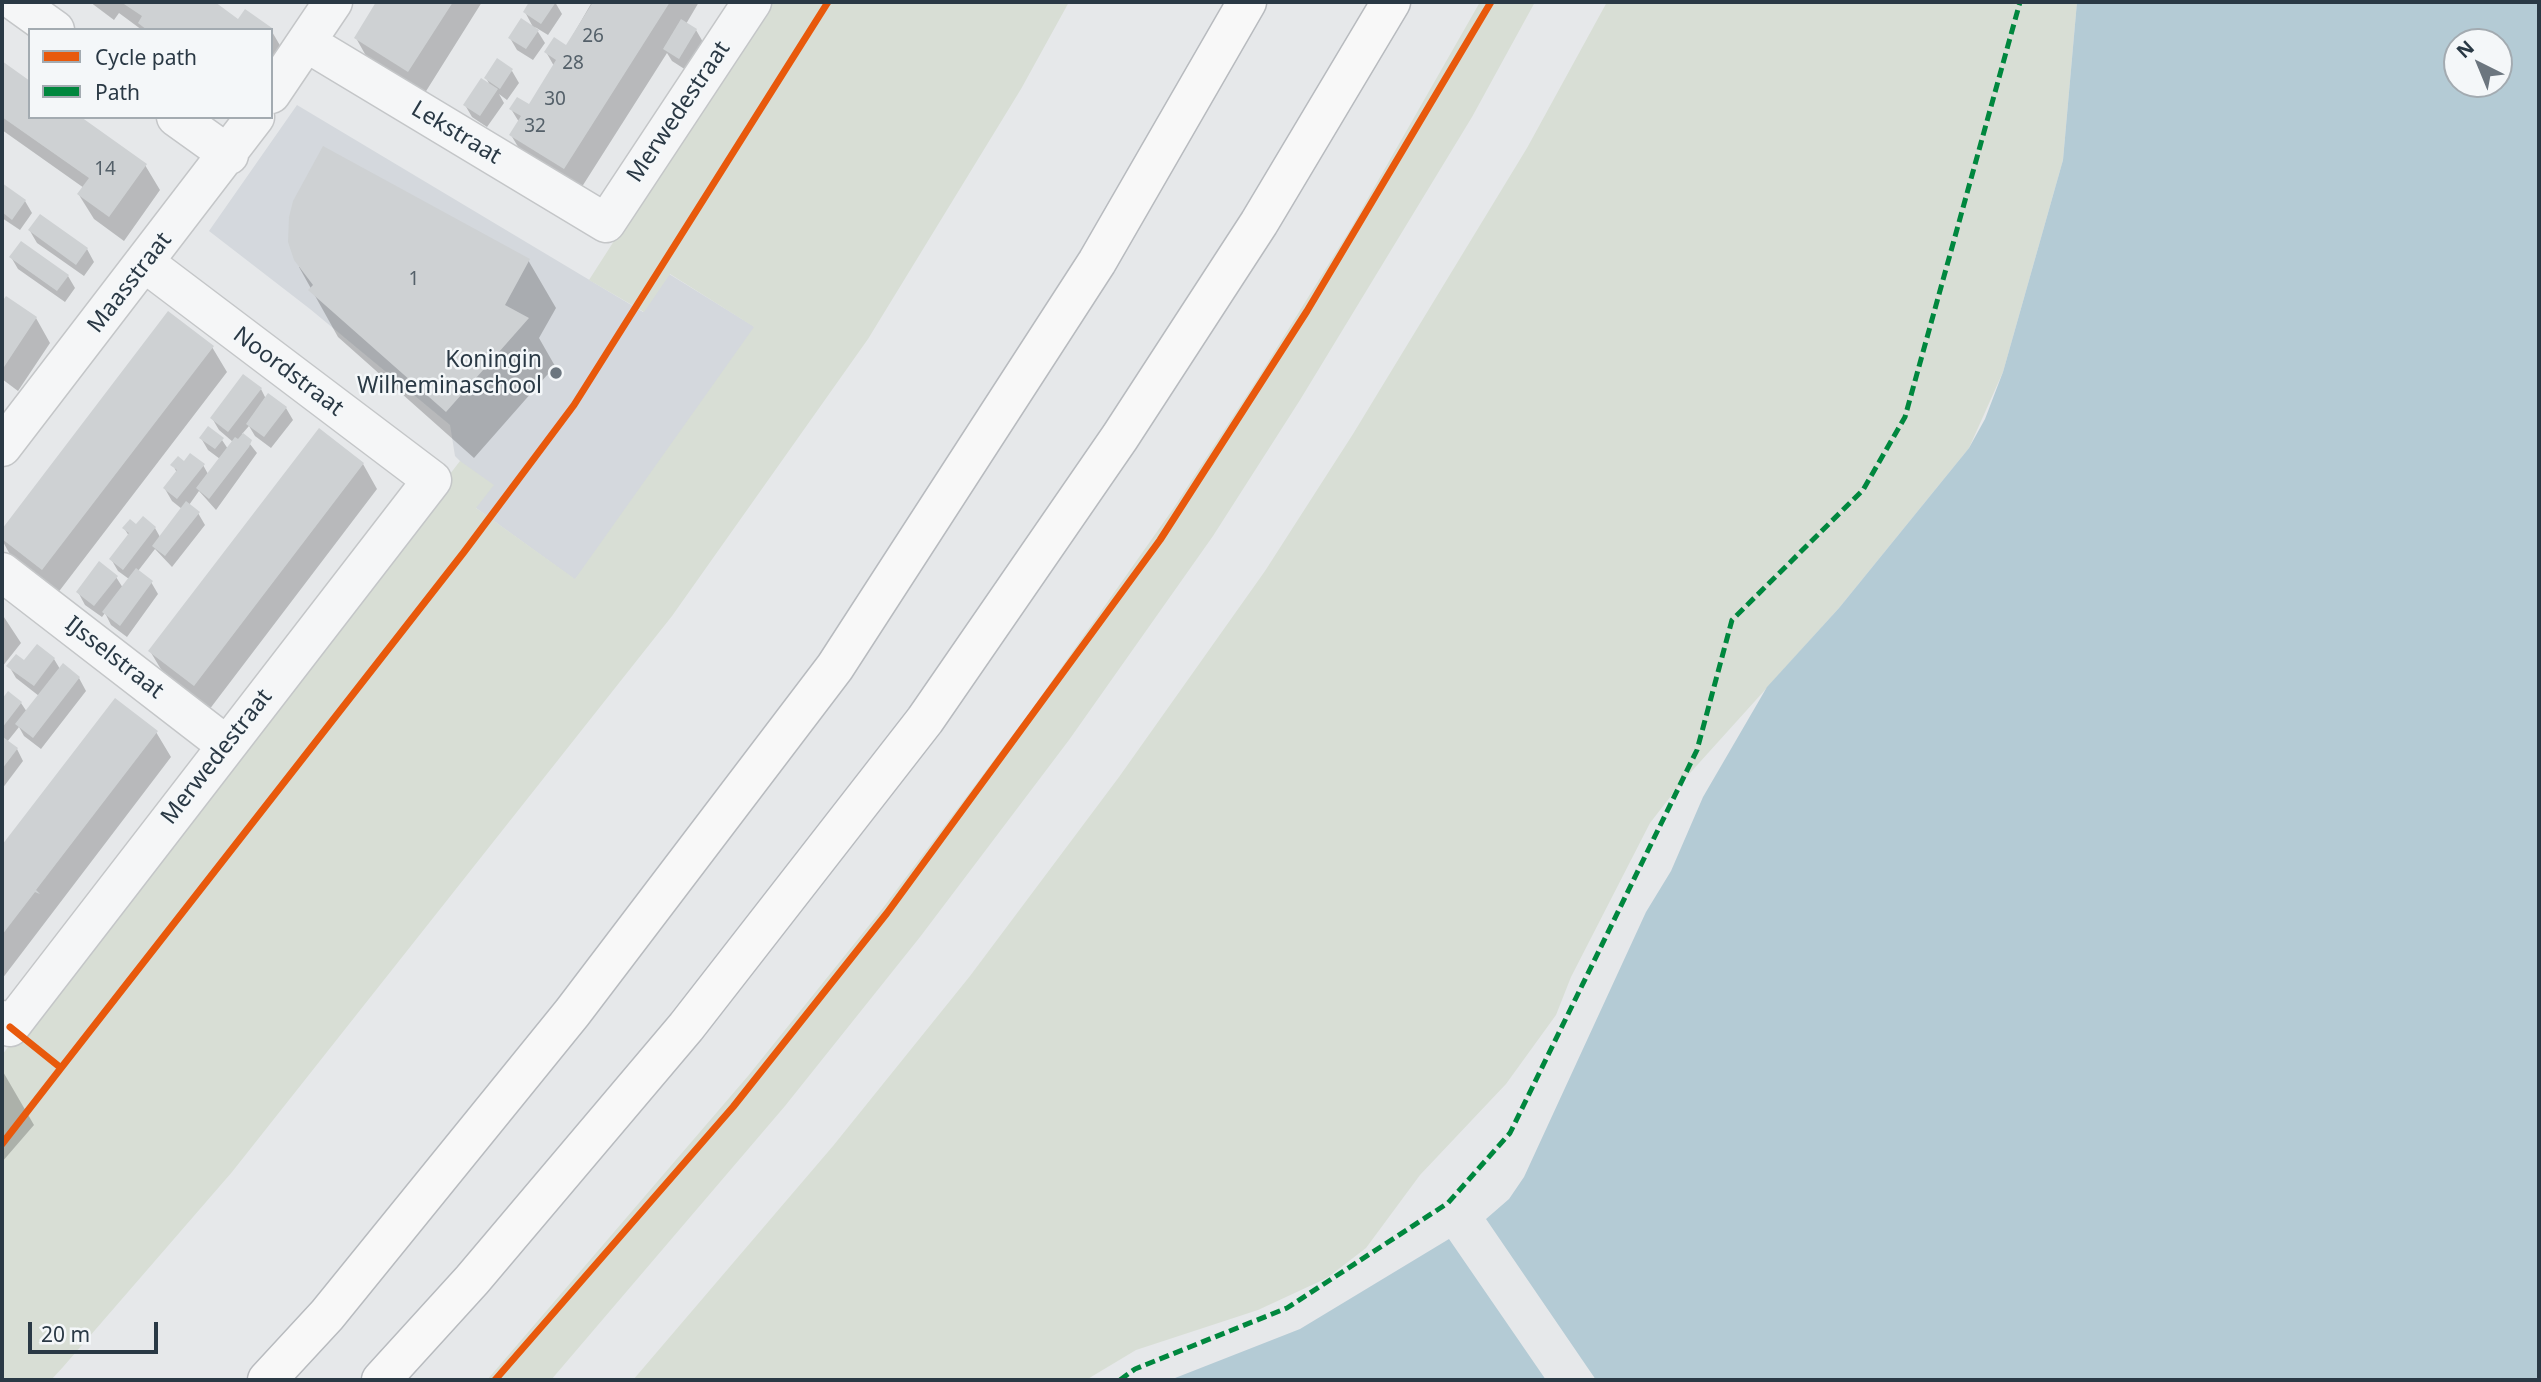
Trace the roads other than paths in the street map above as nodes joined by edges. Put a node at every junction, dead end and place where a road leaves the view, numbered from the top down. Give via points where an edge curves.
1 (16, 2) edge
2 (333, 2) edge
3 (752, 2) edge
4 (1247, 2) edge
5 (1391, 2) edge
6 (52, 28) edge
7 (307, 43) junction
8 (273, 91) edge
9 (179, 119) edge
10 (254, 119) edge
11 (229, 155) junction
12 (606, 223) joint
13 (145, 263) junction
14 (8, 425) edge
15 (432, 480) joint
16 (2, 572) edge
17 (226, 745) junction
18 (2, 1020) edge
19 (267, 1380) edge
20 (381, 1380) edge

1 - 6 street
2 - 7 street
3 - 12 street, Merwedestraat
4 - 19 highway via 1097,262 835,667 572,1013 327,1315
5 - 20 highway via 1259,223 1121,437 925,720 686,1027
7 - 8 street
7 - 12 street, Lekstraat
9 - 11 street
10 - 11 street, Maasstraat
11 - 13 street, Maasstraat
13 - 14 street, Maasstraat
13 - 15 street, Noordstraat
15 - 17 street, Merwedestraat
16 - 17 street, IJsselstraat
17 - 18 street, Merwedestraat via 10,1027

